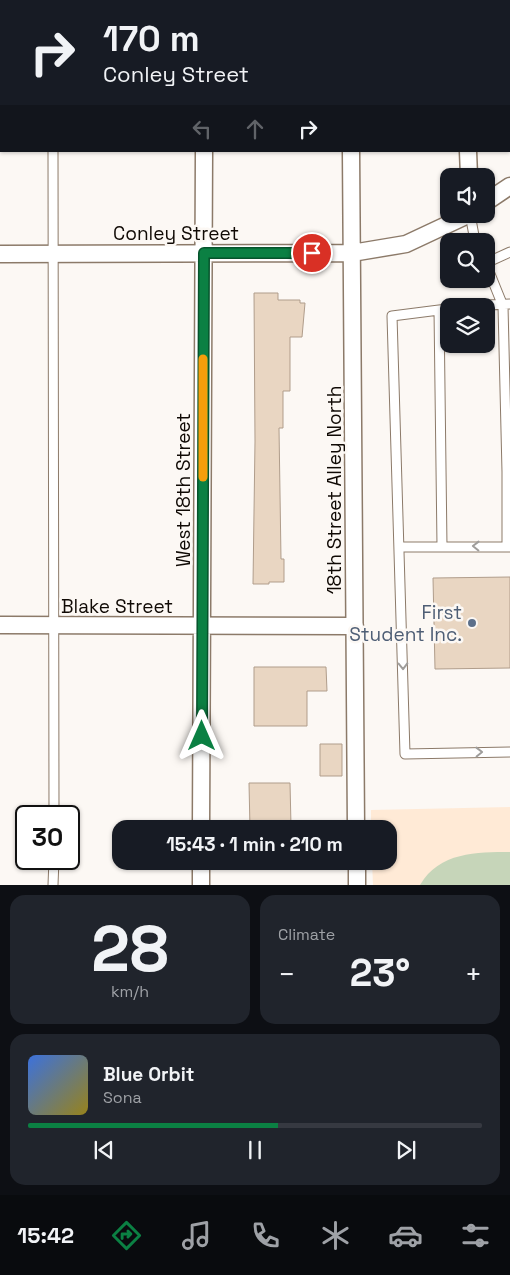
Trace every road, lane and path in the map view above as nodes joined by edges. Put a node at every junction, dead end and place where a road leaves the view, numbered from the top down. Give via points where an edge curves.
1 (52, 152) edge
2 (204, 152) edge
3 (351, 152) edge
4 (468, 152) edge
5 (469, 168) edge
6 (510, 186) edge
7 (495, 196) edge
8 (451, 223) edge
9 (510, 252) edge
10 (52, 253) junction
11 (204, 253) junction
12 (352, 253) junction
13 (0, 254) edge
14 (495, 259) edge
15 (495, 281) edge
16 (507, 305) edge
17 (439, 310) joint
18 (508, 472) edge
19 (442, 546) junction
20 (400, 547) junction
21 (509, 547) edge
22 (0, 626) edge
23 (54, 626) junction
24 (202, 626) junction
25 (355, 626) junction
26 (510, 752) edge
27 (54, 805) edge
28 (201, 820) edge
29 (356, 820) edge
30 (54, 870) edge
31 (201, 870) edge
32 (356, 870) edge
33 (53, 885) edge
34 (201, 885) edge
35 (357, 885) edge

1 - 10 lane
2 - 11 street, West 18th Street
3 - 12 street, 18th Street Alley North
4 - 5 street
6 - 7 street
8 - 12 street, Conley Street via 406,244
9 - 14 lane
10 - 11 street, Conley Street
10 - 13 street, Conley Street
10 - 23 lane
11 - 12 street, Conley Street
11 - 24 street, West 18th Street
12 - 25 street, 18th Street Alley North
15 - 16 lane
16 - 18 lane
17 - 19 lane
17 - 20 lane via 392,316
18 - 21 lane
19 - 20 lane
21 -> 19 lane
20 -> 26 lane via 405,754
22 - 23 street, Blake Street
23 - 24 street, Blake Street
23 - 27 lane
24 - 25 street, Blake Street
24 - 28 street, West 18th Street
25 - 29 street, 18th Street Alley North
30 - 33 lane
31 - 34 street
32 - 35 street

